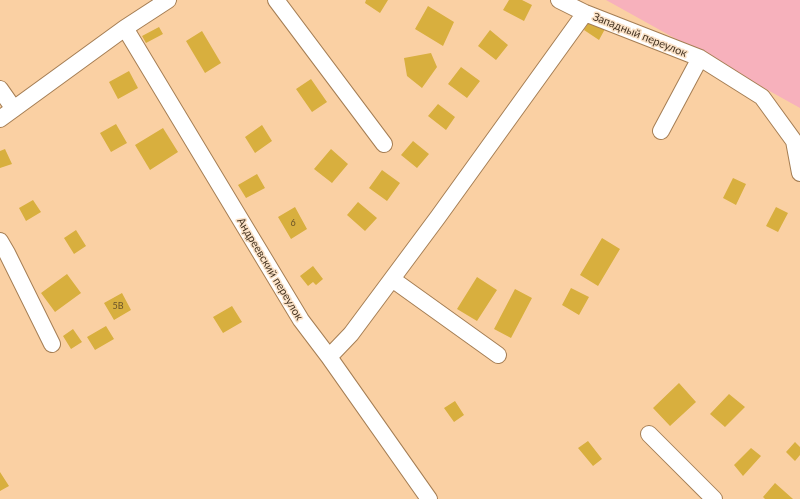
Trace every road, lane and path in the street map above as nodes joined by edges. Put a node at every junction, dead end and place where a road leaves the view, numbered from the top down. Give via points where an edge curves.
1 (168, 0) edge
2 (276, 0) edge
3 (559, 0) edge
4 (585, 13) junction
5 (125, 28) junction
6 (700, 58) junction
7 (0, 89) edge
8 (14, 109) junction
9 (0, 119) edge
10 (660, 131) dead end
11 (384, 144) dead end
12 (800, 173) edge
13 (0, 241) edge
14 (392, 279) junction
15 (52, 344) dead end
16 (498, 355) dead end
17 (329, 357) junction
18 (649, 434) dead end
19 (429, 499) edge
20 (714, 499) edge

1 - 5 street
2 - 11 street
3 - 4 street, Западный переулок
4 - 6 street, Западный переулок
4 - 14 street
5 - 8 street
5 - 17 street, Андреевский переулок via 301,320
6 - 10 street
6 - 12 street, Западный переулок via 762,97 794,141
7 - 8 street
8 - 9 street
13 - 15 street
14 - 16 street
14 - 17 street via 351,334
17 - 19 street, Андреевский переулок
18 - 20 street

